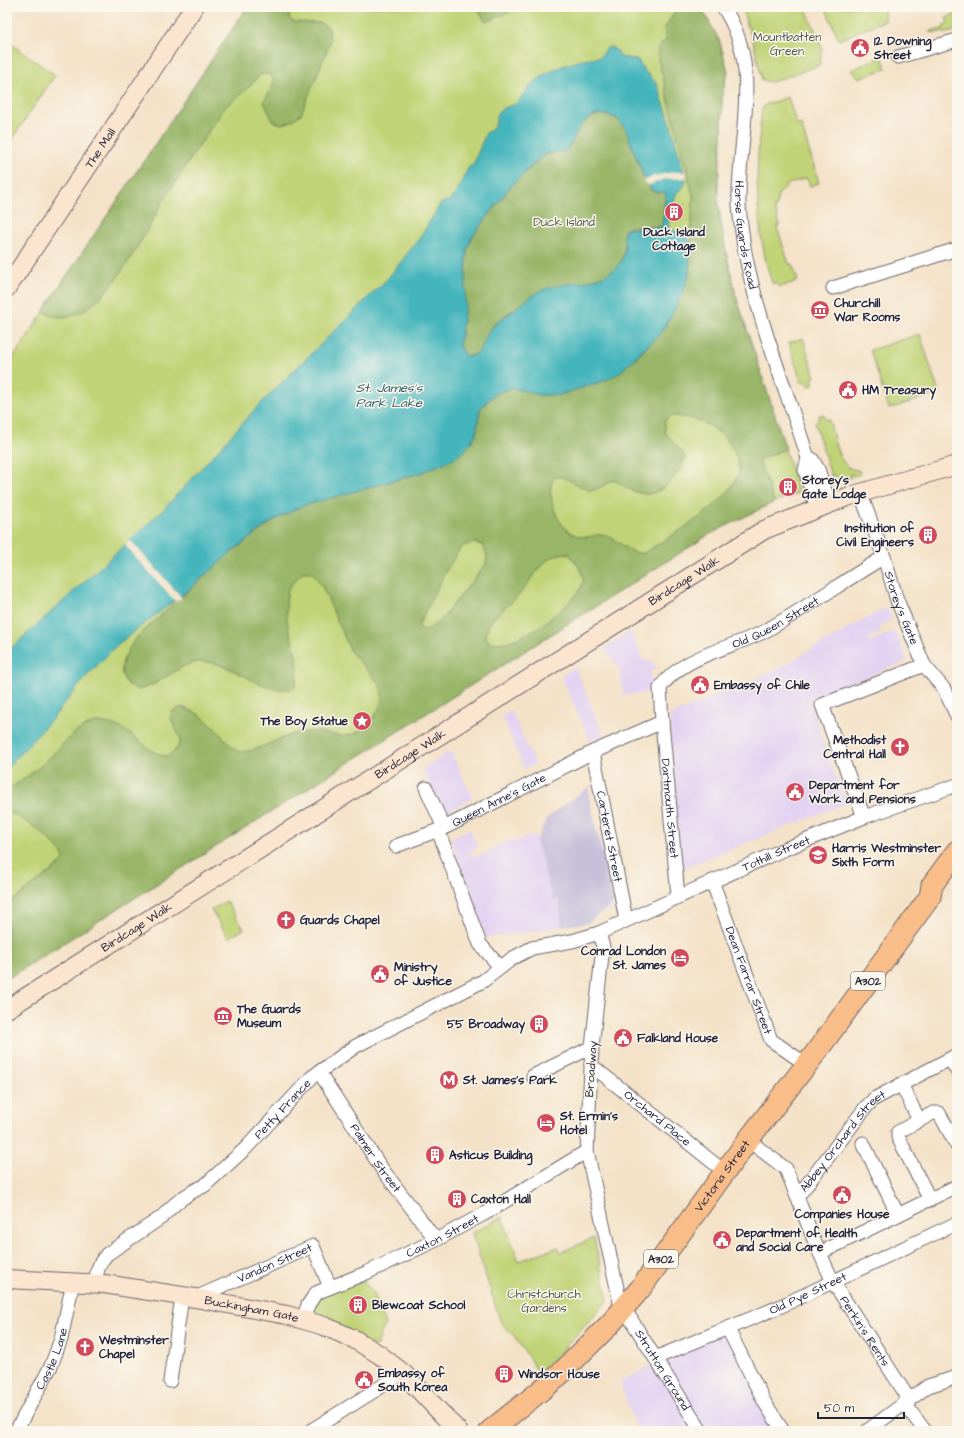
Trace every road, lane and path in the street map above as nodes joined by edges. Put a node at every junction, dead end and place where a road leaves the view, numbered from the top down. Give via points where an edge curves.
1 (194, 7) edge
2 (723, 7) edge
3 (957, 40) edge
4 (898, 57) dead end
5 (957, 249) edge
6 (7, 288) edge
7 (833, 288) dead end
8 (957, 465) edge
9 (860, 492) junction
10 (823, 505) junction
11 (884, 557) junction
12 (924, 665) junction
13 (957, 716) edge
14 (662, 722) junction
15 (594, 752) junction
16 (957, 785) edge
17 (426, 788) dead end
18 (864, 817) junction
19 (441, 829) junction
20 (396, 846) dead end
21 (957, 851) edge
22 (957, 870) edge
23 (712, 881) junction
24 (678, 896) junction
25 (930, 897) junction
26 (626, 920) junction
27 (599, 933) junction
28 (500, 967) junction
29 (7, 1009) edge
30 (592, 1047) junction
31 (954, 1057) edge
32 (591, 1065) junction
33 (807, 1065) junction
34 (957, 1071) edge
35 (319, 1072) junction
36 (533, 1076) dead end
37 (900, 1084) junction
38 (919, 1120) junction
39 (748, 1140) junction
40 (863, 1143) dead end
41 (957, 1146) edge
42 (587, 1150) junction
43 (725, 1172) junction
44 (957, 1186) edge
45 (796, 1194) junction
46 (930, 1200) junction
47 (898, 1215) junction
48 (957, 1223) edge
49 (436, 1240) junction
50 (820, 1253) junction
51 (7, 1279) edge
52 (73, 1282) junction
53 (834, 1282) junction
54 (95, 1284) junction
55 (330, 1287) junction
56 (189, 1297) junction
57 (624, 1308) junction
58 (303, 1319) junction
59 (728, 1329) junction
60 (655, 1358) junction
61 (403, 1373) junction
62 (957, 1377) edge
63 (170, 1381) dead end
64 (906, 1401) junction
65 (16, 1431) edge
66 (310, 1431) edge
67 (458, 1431) edge
68 (490, 1431) edge
69 (701, 1431) edge
70 (783, 1431) edge
71 (866, 1431) edge
72 (925, 1431) edge

1 - 6 street, The Mall
2 - 10 street, Horse Guards Road via 736,32 747,93 739,204 744,247 760,312 808,458 812,459 818,469
3 - 4 street
5 - 7 street
8 - 9 street, Birdcage Walk
9 - 10 street, Birdcage Walk
9 - 11 street, Storey's Gate
10 - 29 street, Birdcage Walk via 764,530
11 - 12 street, Storey's Gate via 897,600
11 - 14 street, Old Queen Street via 764,631 681,669 660,688
12 - 13 street, Storey's Gate via 944,689
12 - 18 street via 822,705
14 - 15 street, Queen Anne's Gate
14 - 24 street, Dartmouth Street
15 - 19 street, Queen Anne's Gate
15 - 26 street, Carteret Street
16 - 18 street, Tothill Street
17 - 19 street
18 - 23 street, Tothill Street
19 - 20 street
19 - 28 street, Queen Anne's Gate via 480,944
21 - 25 main road, Victoria Street / A302 via 932,884
22 - 25 main road, Victoria Street / A302 via 940,892
23 - 24 street, Tothill Street
23 - 33 street, Dean Farrar Street via 771,1040
24 - 26 street, Tothill Street
25 - 33 main road, Victoria Street / A302
26 - 27 street, Tothill Street
27 - 28 street via 532,948
27 - 30 street, Broadway via 604,947
28 - 35 street, Petty France via 483,981 356,1046
30 - 32 street, Broadway
30 - 36 street
31 - 34 street
31 - 37 street, Abbey Orchard Street
32 - 42 street, Broadway
32 - 43 street, Orchard Place
33 - 39 main road, Victoria Street / A302
35 - 49 street, Palmer Street via 382,1169
35 - 54 street, Petty France via 246,1148 204,1186 107,1254 100,1262
37 - 38 street
37 - 45 street, Abbey Orchard Street via 874,1099 866,1107 802,1191
38 - 41 street via 939,1113
38 - 46 street via 901,1129 898,1137
39 - 43 main road, Victoria Street / A302
39 - 45 street, Abbey Orchard Street via 786,1169
40 - 47 street
42 - 49 street, Caxton Street via 484,1214
42 - 57 street, Broadway via 618,1298
43 - 57 main road, Victoria Street / A302
44 - 46 street
45 - 50 street, Perkin's Rents
46 - 47 street
47 - 50 street
48 - 53 street, Old Pye Street
49 - 55 street, Caxton Street
50 - 53 street, Perkin's Rents
51 - 52 street, Buckingham Gate
52 - 54 street, Buckingham Gate
52 - 65 street, Castle Lane via 61,1339 51,1366
53 - 59 street, Old Pye Street
53 - 64 street, Perkin's Rents
54 - 56 street, Buckingham Gate
55 - 56 street, Vandon Street via 313,1246
55 - 58 street, Caxton Street via 316,1293 308,1304
56 - 58 street, Buckingham Gate
56 - 63 street
57 - 60 street, Strutton Ground
57 - 68 main road, Victoria Street / A302 via 554,1380
58 - 61 street, Buckingham Gate via 354,1339
59 - 60 street, Old Pye Street
59 - 70 street via 765,1404
60 - 69 street, Strutton Ground
61 - 66 street
61 - 67 street, Buckingham Gate
62 - 64 street via 928,1386
64 - 71 street
64 - 72 street, Perkin's Rents

